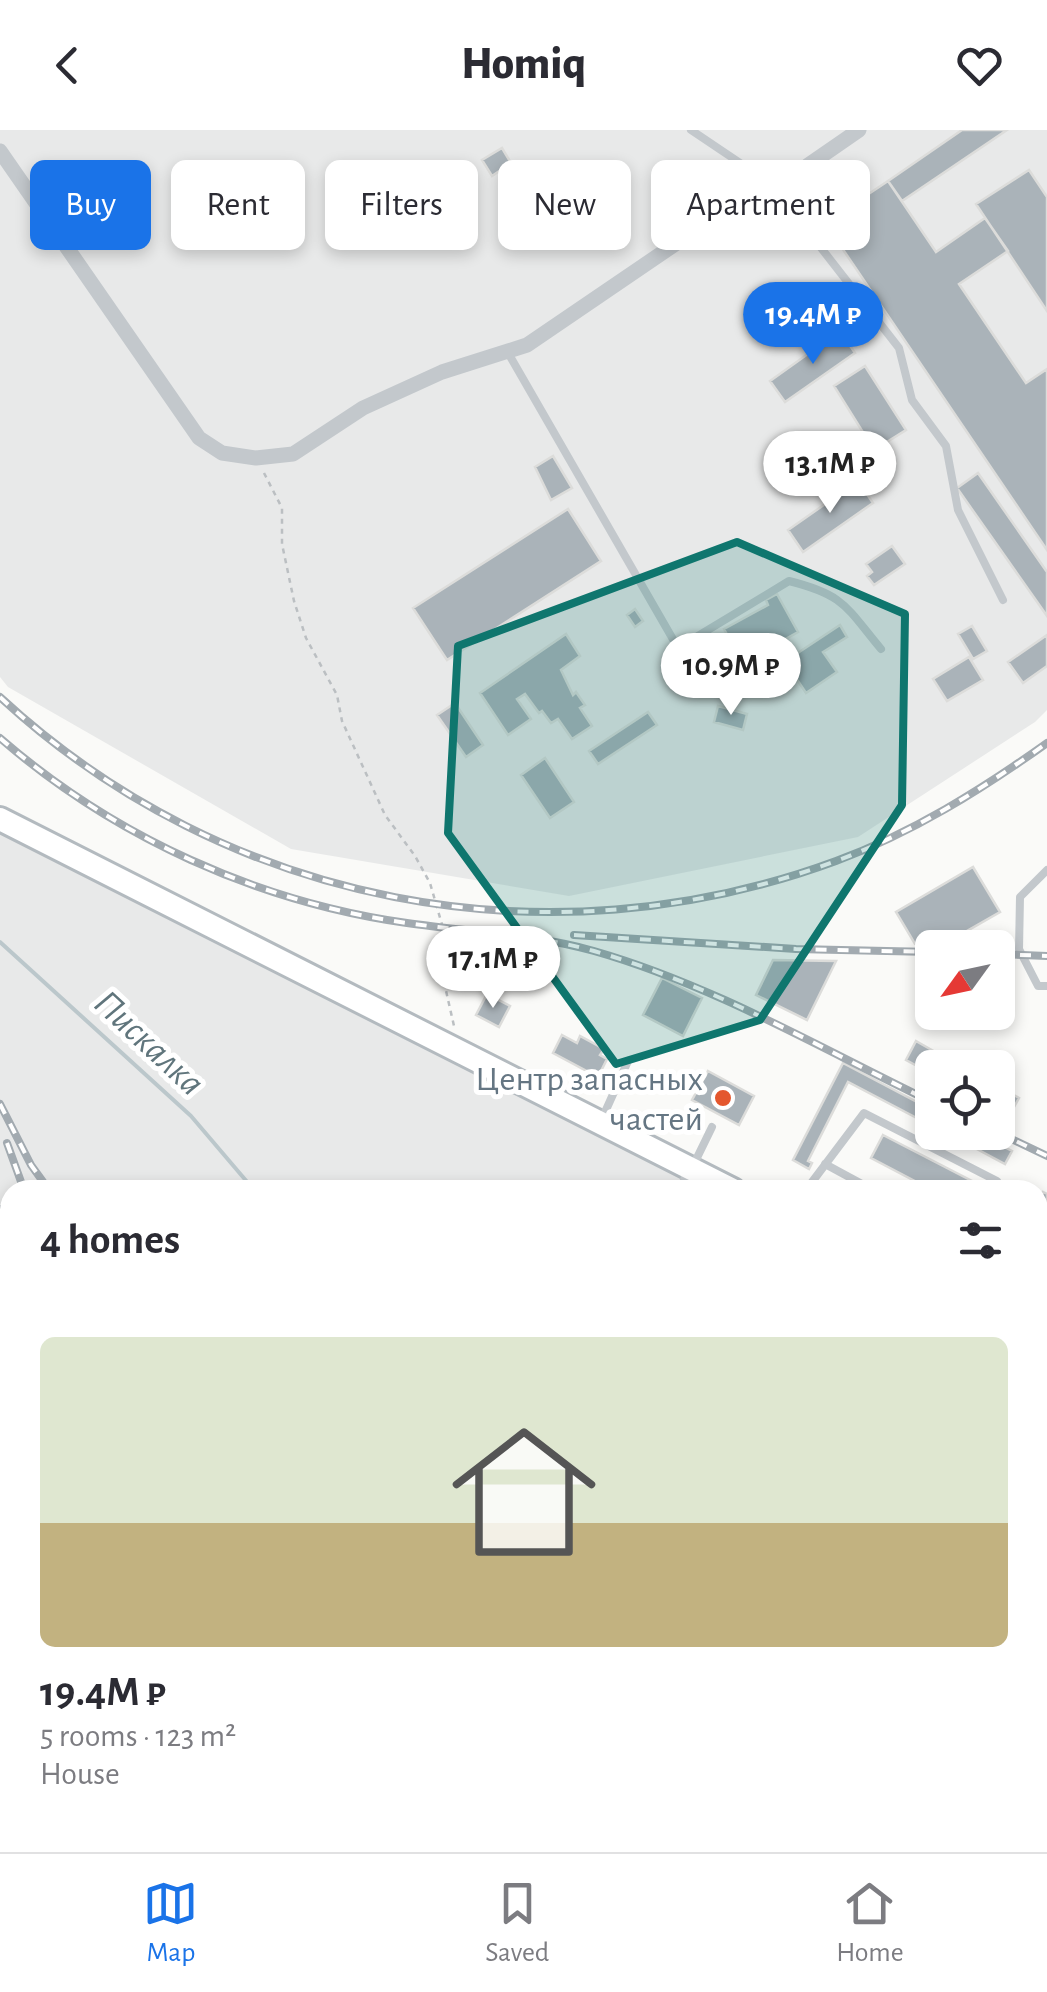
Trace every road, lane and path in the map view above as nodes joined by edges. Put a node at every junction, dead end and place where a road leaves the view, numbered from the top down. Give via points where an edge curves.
1 (691, 130) edge
2 (859, 130) edge
3 (0, 152) edge
4 (735, 160) edge
5 (816, 160) edge
6 (667, 250) edge
7 (822, 250) edge
8 (507, 351) junction
9 (256, 458) junction
10 (1003, 600) dead end
11 (882, 649) dead end
12 (0, 819) edge
13 (1047, 870) edge
14 (1047, 986) edge
15 (465, 1056) junction
16 (628, 1061) dead end
17 (600, 1123) junction
18 (712, 1127) dead end
19 (825, 1164) junction
20 (688, 1179) edge
21 (813, 1180) edge
22 (855, 1180) edge
23 (997, 1180) edge

1 - 4 lane
2 - 5 street
3 - 9 street via 199,438 222,453
6 - 8 street via 527,345
7 - 10 lane via 899,348 912,400 946,446 958,510
8 - 9 street via 363,408 293,454
8 - 11 lane via 678,648 789,581 840,599
9 - 15 path via 282,508 282,544 306,638 337,695 342,722 384,815 430,883 448,942 449,1012
12 - 15 main road
13 - 14 lane via 1020,896 1019,949 1038,986
15 - 17 main road
16 - 17 lane
17 - 20 main road
18 - 20 lane
19 - 21 lane
19 - 22 lane
19 - 23 lane via 864,1114

